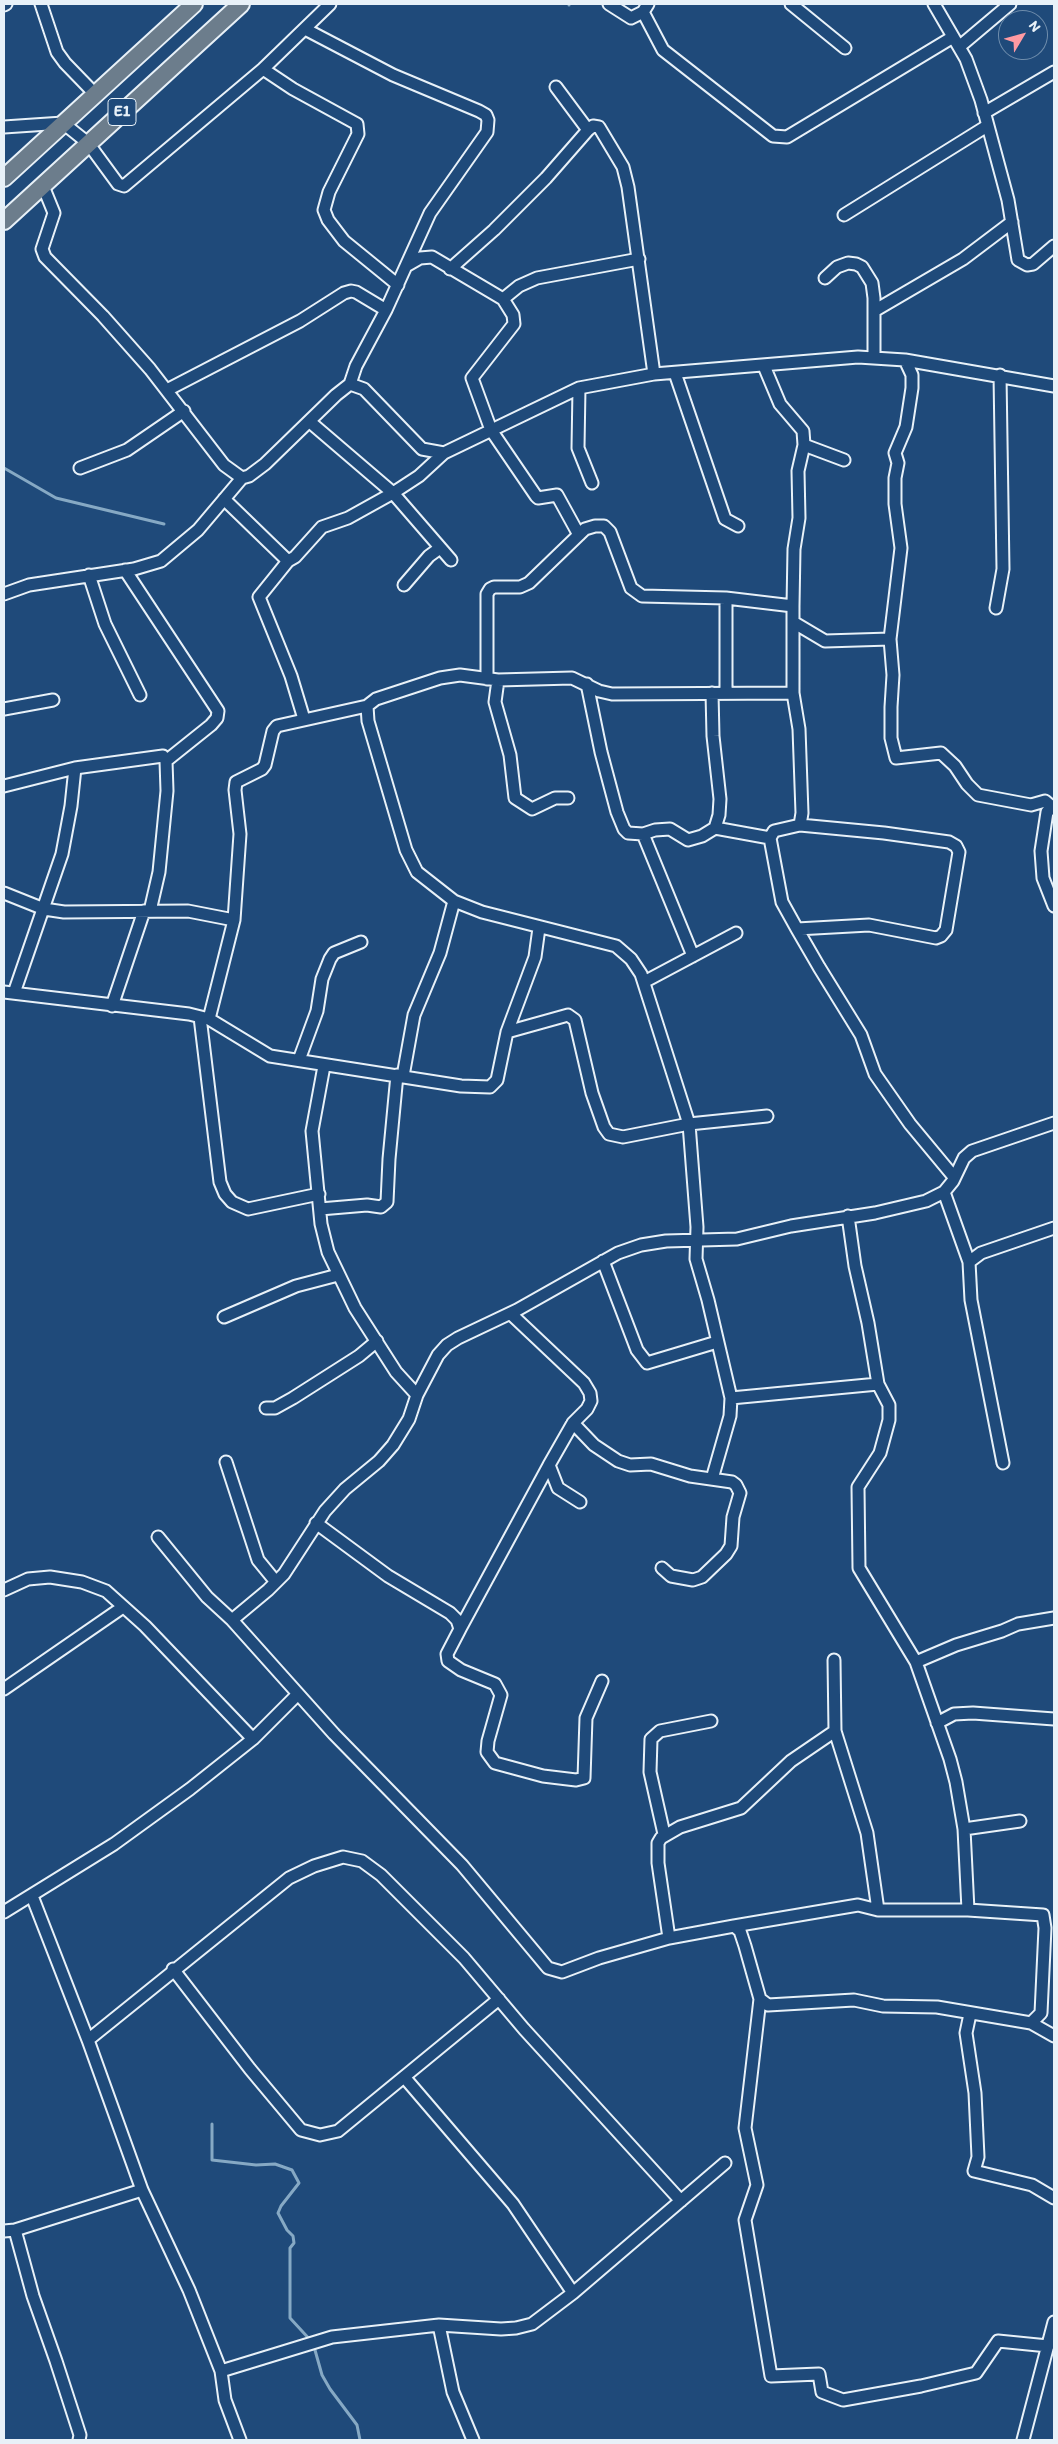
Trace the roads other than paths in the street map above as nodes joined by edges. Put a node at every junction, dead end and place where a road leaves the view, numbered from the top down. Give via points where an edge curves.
1 (41, 4) edge
2 (194, 4) edge
3 (241, 4) edge
4 (330, 4) edge
5 (609, 4) edge
6 (791, 4) edge
7 (934, 4) edge
8 (1010, 4) edge
9 (646, 8) edge
10 (305, 29) junction
11 (956, 42) junction
12 (845, 48) dead end
13 (263, 69) junction
14 (1054, 72) edge
15 (556, 86) dead end
16 (95, 94) junction
17 (984, 113) junction
18 (63, 123) junction
19 (987, 126) junction
20 (4, 127) edge
21 (588, 130) junction
22 (88, 143) junction
23 (4, 178) edge
24 (43, 186) junction
25 (844, 215) dead end
26 (4, 221) edge
27 (1012, 222) junction
28 (1054, 246) edge
29 (638, 259) junction
30 (406, 266) junction
31 (450, 269) junction
32 (825, 278) dead end
33 (398, 285) junction
34 (503, 299) junction
35 (386, 310) junction
36 (874, 311) junction
37 (874, 358) junction
38 (905, 360) junction
39 (764, 366) junction
40 (675, 373) junction
41 (654, 374) junction
42 (1000, 375) junction
43 (350, 384) junction
44 (1054, 386) edge
45 (579, 388) junction
46 (167, 390) junction
47 (184, 411) junction
48 (310, 422) junction
49 (492, 430) junction
50 (804, 445) junction
51 (444, 453) junction
52 (844, 460) dead end
53 (80, 468) dead end
54 (242, 478) junction
55 (592, 483) dead end
56 (393, 493) junction
57 (224, 500) junction
58 (738, 526) dead end
59 (578, 535) junction
60 (440, 548) junction
61 (288, 560) junction
62 (451, 560) dead end
63 (125, 570) junction
64 (89, 575) junction
65 (404, 585) dead end
66 (4, 594) edge
67 (726, 598) junction
68 (793, 606) junction
69 (996, 608) dead end
70 (793, 622) junction
71 (890, 639) junction
72 (492, 679) junction
73 (587, 684) junction
74 (726, 691) junction
75 (712, 693) junction
76 (793, 693) junction
77 (140, 695) dead end
78 (53, 700) dead end
79 (367, 706) junction
80 (4, 709) edge
81 (304, 719) junction
82 (166, 762) junction
83 (75, 768) junction
84 (4, 786) edge
85 (568, 798) dead end
86 (1053, 806) edge
87 (800, 825) junction
88 (715, 828) junction
89 (643, 834) junction
90 (770, 838) junction
91 (4, 893) edge
92 (454, 901) junction
93 (1054, 906) edge
94 (44, 909) junction
95 (147, 912) junction
96 (234, 920) junction
97 (539, 928) junction
98 (796, 928) junction
99 (736, 933) dead end
100 (361, 942) dead end
101 (693, 956) junction
102 (644, 982) junction
103 (9, 993) edge
104 (112, 1006) junction
105 (204, 1018) junction
106 (507, 1032) junction
107 (299, 1060) junction
108 (324, 1066) junction
109 (400, 1075) junction
110 (767, 1116) dead end
111 (1054, 1123) edge
112 (689, 1124) junction
113 (954, 1177) junction
114 (944, 1192) junction
115 (319, 1194) junction
116 (320, 1209) junction
117 (848, 1216) junction
118 (1054, 1228) edge
119 (696, 1241) junction
120 (603, 1261) junction
121 (969, 1262) junction
122 (338, 1275) junction
123 (511, 1314) junction
124 (224, 1317) dead end
125 (377, 1341) junction
126 (717, 1342) junction
127 (878, 1384) junction
128 (417, 1395) junction
129 (731, 1398) junction
130 (266, 1408) dead end
131 (573, 1423) junction
132 (226, 1462) dead end
133 (1002, 1463) dead end
134 (549, 1465) junction
135 (712, 1479) junction
136 (580, 1502) dead end
137 (316, 1523) junction
138 (158, 1537) dead end
139 (662, 1568) dead end
140 (276, 1582) junction
141 (4, 1590) edge
142 (123, 1607) junction
143 (1054, 1618) edge
144 (232, 1620) junction
145 (460, 1629) junction
146 (834, 1660) dead end
147 (916, 1662) junction
148 (602, 1681) dead end
149 (4, 1689) edge
150 (298, 1694) junction
151 (1054, 1719) edge
152 (711, 1720) dead end
153 (937, 1723) junction
154 (835, 1731) junction
155 (252, 1739) junction
156 (1020, 1821) dead end
157 (964, 1828) junction
158 (664, 1834) junction
159 (32, 1896) junction
160 (878, 1910) junction
161 (968, 1910) junction
162 (4, 1912) edge
163 (1049, 1916) edge
164 (734, 1926) junction
165 (669, 1938) junction
166 (173, 1969) junction
167 (500, 1999) junction
168 (760, 1999) junction
169 (970, 2014) junction
170 (1031, 2024) junction
171 (1054, 2036) edge
172 (88, 2040) junction
173 (405, 2078) junction
174 (725, 2164) dead end
175 (142, 2190) junction
176 (1054, 2198) edge
177 (681, 2200) junction
178 (9, 2231) edge
179 (573, 2293) junction
180 (1054, 2322) edge
181 (439, 2325) junction
182 (1048, 2346) junction
183 (221, 2371) junction
184 (79, 2440) edge
185 (240, 2440) edge
186 (472, 2440) edge
187 (1023, 2440) edge

1 - 16 street via 57,52
2 - 16 highway, E1
3 - 22 highway, E1
4 - 10 street
5 - 9 street via 631,18
6 - 12 street
7 - 11 street
8 - 11 street
9 - 11 street via 663,50 772,136 787,138
10 - 13 street
10 - 30 street via 393,75 486,115 487,132 430,213
11 - 17 street via 966,59
13 - 22 street via 124,186 118,184
13 - 33 street via 358,124 358,134 329,192 324,210 344,241
14 - 17 street
15 - 21 street
16 - 18 highway, E1
17 - 19 street
18 - 20 street
18 - 22 street
18 - 23 highway, E1
19 - 25 street
19 - 27 street
21 - 29 street via 593,126 599,127 622,166
21 - 31 street via 546,178
22 - 24 highway, E1
24 - 26 highway, E1
24 - 46 street via 54,213 42,248 45,257 103,316
27 - 28 street via 1016,252 1022,264 1033,264
27 - 36 street via 963,259
29 - 34 street via 537,278 519,286
29 - 41 street
30 - 31 street via 420,258 432,257
30 - 33 street
31 - 34 street
32 - 36 street via 848,263 862,267 872,283
33 - 35 street
34 - 49 street via 514,324 472,378
35 - 43 street
35 - 46 street via 356,292 344,293 300,321
36 - 37 street
37 - 38 street
37 - 39 street
38 - 42 street
38 - 71 street via 912,375 912,388 906,427 896,453 895,504 901,548
39 - 40 street
39 - 50 street via 780,404 803,431
40 - 41 street
40 - 58 street via 725,519
41 - 45 street
42 - 44 street
42 - 69 street via 1003,569
43 - 48 street
43 - 51 street via 364,389 422,449
45 - 49 street
45 - 55 street via 578,448
46 - 47 street
47 - 53 street via 127,450
47 - 54 street via 224,465
48 - 54 street via 265,464
48 - 56 street
49 - 51 street
49 - 59 street via 536,496 554,494 560,498
50 - 52 street
50 - 68 street via 798,471 799,518 794,549
51 - 56 street via 419,476
54 - 57 street
56 - 60 street
56 - 61 street via 348,518 322,527 295,557
57 - 61 street
57 - 63 street via 198,530 161,561
59 - 67 street via 585,529 604,526 610,532 630,588 642,596
59 - 72 street via 529,583 520,587 494,587 487,594
60 - 62 street
60 - 65 street
61 - 81 street via 259,597 291,676
63 - 64 street
63 - 82 street via 218,711 211,725
64 - 66 street via 29,585
64 - 77 street via 105,624
67 - 68 street
67 - 74 street
68 - 70 street
70 - 71 street via 825,641
70 - 76 street
71 - 86 street via 893,675 891,738 896,758 941,754 978,795 1031,805 1042,800
72 - 73 street via 572,678
72 - 79 street via 460,675 440,678 376,699
72 - 85 street via 510,756 515,798 532,809 555,798
73 - 75 street via 612,694
73 - 89 street via 600,752 617,812 628,833
74 - 75 street
74 - 76 street
75 - 88 street via 720,799 720,815
76 - 87 street via 799,729
78 - 80 street
79 - 81 street
79 - 92 street via 368,721 406,850 417,872
81 - 96 street via 274,728 265,765 236,782 240,834
82 - 83 street via 163,756
82 - 95 street via 167,791 159,872
83 - 84 street
83 - 94 street via 62,854
86 - 93 street via 1048,812 1041,851 1043,878
87 - 90 street via 774,831
87 - 98 street via 884,832 949,842 959,852 946,930 941,936 936,938 869,925
88 - 89 street via 688,840 670,829
88 - 90 street
89 - 101 street
90 - 98 street via 782,902
91 - 94 street
92 - 97 street
92 - 109 street via 440,953 414,1015
94 - 95 street
94 - 103 street
95 - 96 street via 188,911
95 - 104 street
96 - 105 street
97 - 102 street via 616,946 631,959
97 - 106 street via 535,957
98 - 113 street via 861,1035 875,1074 910,1124
99 - 101 street
100 - 107 street via 339,951 330,959 322,979 317,1011
101 - 102 street
102 - 112 street
103 - 104 street
104 - 105 street
105 - 107 street via 270,1056
105 - 115 street via 220,1182 226,1194 232,1202 248,1209
106 - 109 street via 497,1080 490,1087 461,1086
106 - 112 street via 572,1016 592,1093 609,1134 622,1137
107 - 108 street
108 - 109 street
108 - 115 street via 312,1131
109 - 116 street via 387,1202 381,1208 361,1205
110 - 112 street
111 - 113 street via 972,1151 964,1158
112 - 119 street
113 - 114 street via 954,1182
114 - 117 street via 926,1201
114 - 121 street
115 - 116 street
116 - 122 street via 328,1252
117 - 119 street via 737,1239
117 - 127 street
118 - 121 street via 981,1253
119 - 120 street via 641,1245
119 - 126 street via 696,1259
120 - 123 street
120 - 126 street via 637,1350 647,1363
121 - 133 street via 971,1300
122 - 124 street via 296,1286
122 - 125 street via 354,1308
123 - 128 street via 447,1344 438,1354
123 - 131 street via 584,1383 590,1393 587,1409
125 - 128 street via 396,1372
125 - 130 street via 293,1398 275,1408
126 - 129 street
127 - 129 street
127 - 147 street via 889,1405 889,1420 880,1453 858,1487 859,1568
128 - 137 street via 409,1419 393,1445 379,1461 344,1489
129 - 135 street via 730,1416
131 - 134 street
131 - 135 street via 600,1450 618,1461 630,1465 651,1464
132 - 140 street via 258,1560
134 - 136 street via 558,1488
134 - 145 street
135 - 139 street via 732,1482 740,1494 733,1517 731,1546 702,1576 693,1580 671,1576
137 - 140 street
137 - 145 street via 388,1576 450,1613
138 - 144 street via 207,1597
140 - 144 street
141 - 142 street via 28,1579 50,1577 82,1582 106,1591
142 - 149 street
142 - 155 street
143 - 147 street via 1018,1624 956,1644
144 - 150 street
145 - 148 street via 447,1654 448,1661 496,1684 501,1695 488,1740 487,1752 495,1763 543,1776 584,1778 586,1718
146 - 154 street
147 - 153 street
150 - 155 street
150 - 165 street via 462,1865 548,1968 562,1972
151 - 153 street via 974,1713 954,1714
152 - 158 street via 660,1731 651,1739 650,1772
153 - 157 street via 956,1782
154 - 158 street via 791,1760 740,1808
154 - 160 street via 867,1833
155 - 159 street via 114,1844
156 - 157 street
157 - 161 street
158 - 165 street via 658,1843 658,1863
159 - 162 street
159 - 172 street
160 - 161 street
160 - 164 street via 858,1905
161 - 163 street
163 - 170 street via 1045,1928 1041,2013
164 - 165 street
164 - 168 street via 745,1946
166 - 167 street via 289,1878 343,1857 362,1861 381,1875
166 - 172 street
166 - 173 street via 302,2130 320,2135 338,2131
167 - 173 street
167 - 177 street
168 - 169 street via 768,2005 854,2000 883,2006 937,2007
168 - 182 street via 745,2128 757,2185 744,2220 771,2376 819,2374 822,2392 843,2400 976,2374 998,2341
169 - 170 street
169 - 176 street via 966,2033 975,2093 978,2157 974,2171 1032,2185
170 - 171 street
172 - 175 street
173 - 179 street via 513,2204
174 - 177 street
175 - 178 street
175 - 183 street
177 - 179 street
178 - 184 street via 62,2380
179 - 181 street via 532,2324 516,2328
180 - 182 street
181 - 183 street via 332,2337
181 - 186 street via 453,2392
182 - 187 street
183 - 185 street via 225,2400

